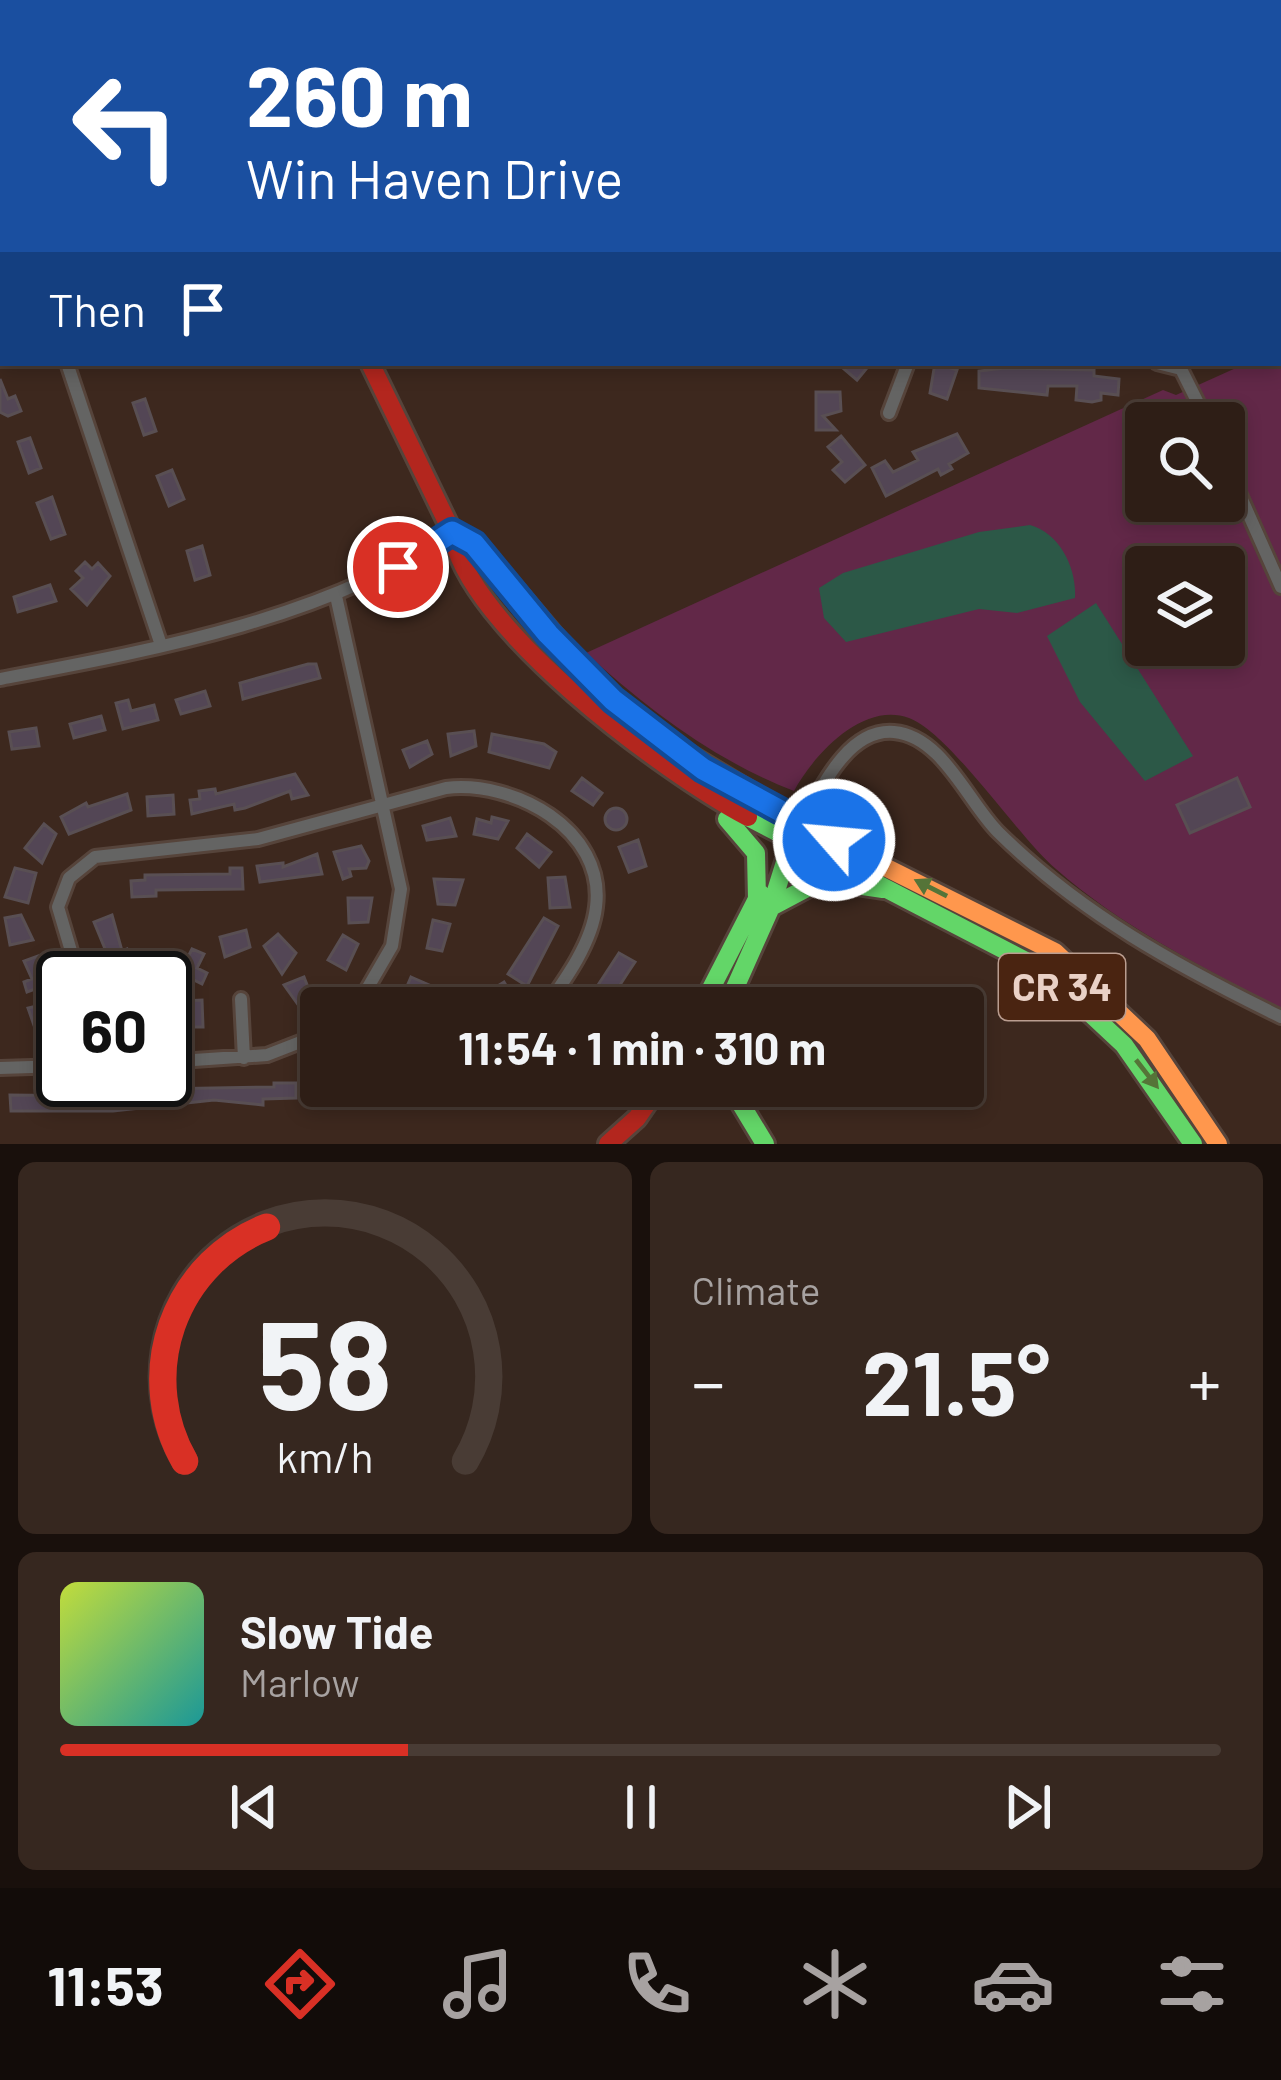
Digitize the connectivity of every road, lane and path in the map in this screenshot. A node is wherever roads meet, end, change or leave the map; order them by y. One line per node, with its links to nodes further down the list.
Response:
1 (68, 366): 11 (street)
2 (371, 366): 8 (main road, CR 34)
3 (907, 366): 6 (street)
4 (1183, 366): 5 (street)
5 (1199, 402)
6 (890, 413)
7 (1245, 506): 9 (street)
8 (452, 532): 10 (street); 13 (main road, CR 34); 15 (main road, CR 34)
9 (1281, 587)
10 (336, 596): 11 (street); 14 (street)
11 (160, 642): 12 (street)
12 (0, 679)
13 (656, 760): 16 (main road, CR 34); 18 (main road)
14 (384, 806): 19 (street); 20 (street); 21 (street)
15 (801, 824): 25 (street); 36 (main road, CR 34, one-way to 15)
16 (791, 843): 17 (main road, CR 34); 18 (main road)
17 (883, 889): 18 (main road); 35 (main road, CR 34, one-way to 35)
18 (764, 903): 22 (main road); 23 (main road)
19 (71, 951)
20 (370, 987)
21 (557, 987)
22 (714, 987)
23 (731, 987)
24 (241, 999): 27 (street)
25 (1281, 1017)
26 (300, 1044): 27 (street)
27 (244, 1058): 28 (street)
28 (192, 1061)
29 (36, 1067): 30 (street)
30 (0, 1068)
31 (645, 1107): 33 (main road)
32 (740, 1107): 34 (main road)
33 (608, 1144)
34 (765, 1144)
35 (1193, 1144)
36 (1218, 1144)

